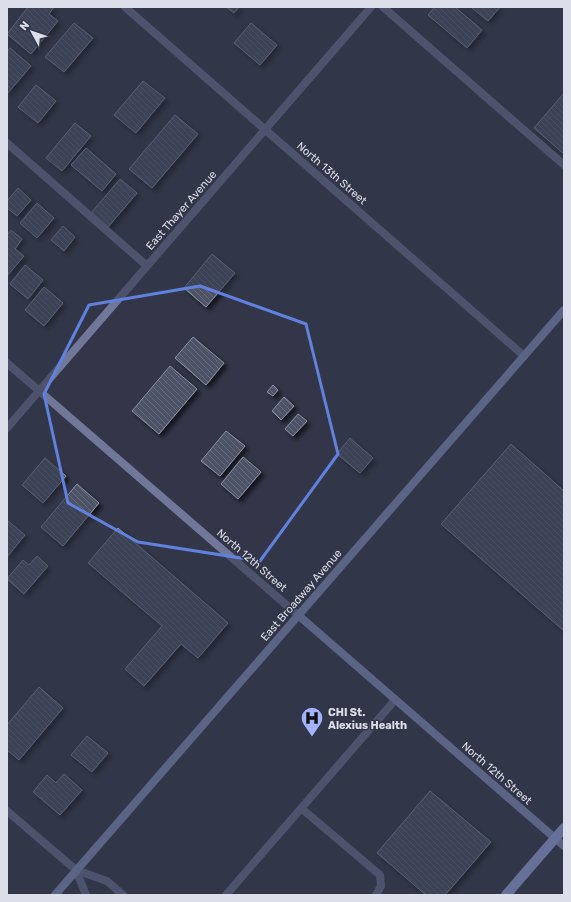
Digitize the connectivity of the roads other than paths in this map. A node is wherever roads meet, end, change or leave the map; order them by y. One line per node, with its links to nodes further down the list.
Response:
1 (125, 7): 4 (street, North 13th Street)
2 (371, 7): 4 (street, East Thayer Avenue)
3 (383, 7): 6 (street)
4 (265, 129): 7 (street, East Thayer Avenue); 9 (street, North 13th Street)
5 (7, 143): 7 (street)
6 (564, 165)
7 (147, 266): 11 (street, East Thayer Avenue)
8 (564, 310): 9 (street, East Broadway Avenue)
9 (524, 356): 13 (street, East Broadway Avenue)
10 (7, 363): 11 (street, North 12th Street)
11 (40, 391): 12 (street, East Thayer Avenue); 13 (street, North 12th Street)
12 (7, 428)
13 (298, 615): 14 (street, North 12th Street); 20 (street, East Broadway Avenue)
14 (395, 700): 15 (street); 18 (street, North 12th Street)
15 (301, 808): 24 (street); 25 (street)
16 (7, 811): 20 (street)
17 (564, 828): 18 (main road)
18 (556, 838): 19 (street, North 12th Street); 26 (main road)
19 (564, 846)
20 (76, 870): 21 (street, East Broadway Avenue); 22 (street); 23 (street)
21 (55, 895)
22 (86, 895)
23 (123, 895)
24 (226, 895)
25 (376, 895)
26 (506, 895)

